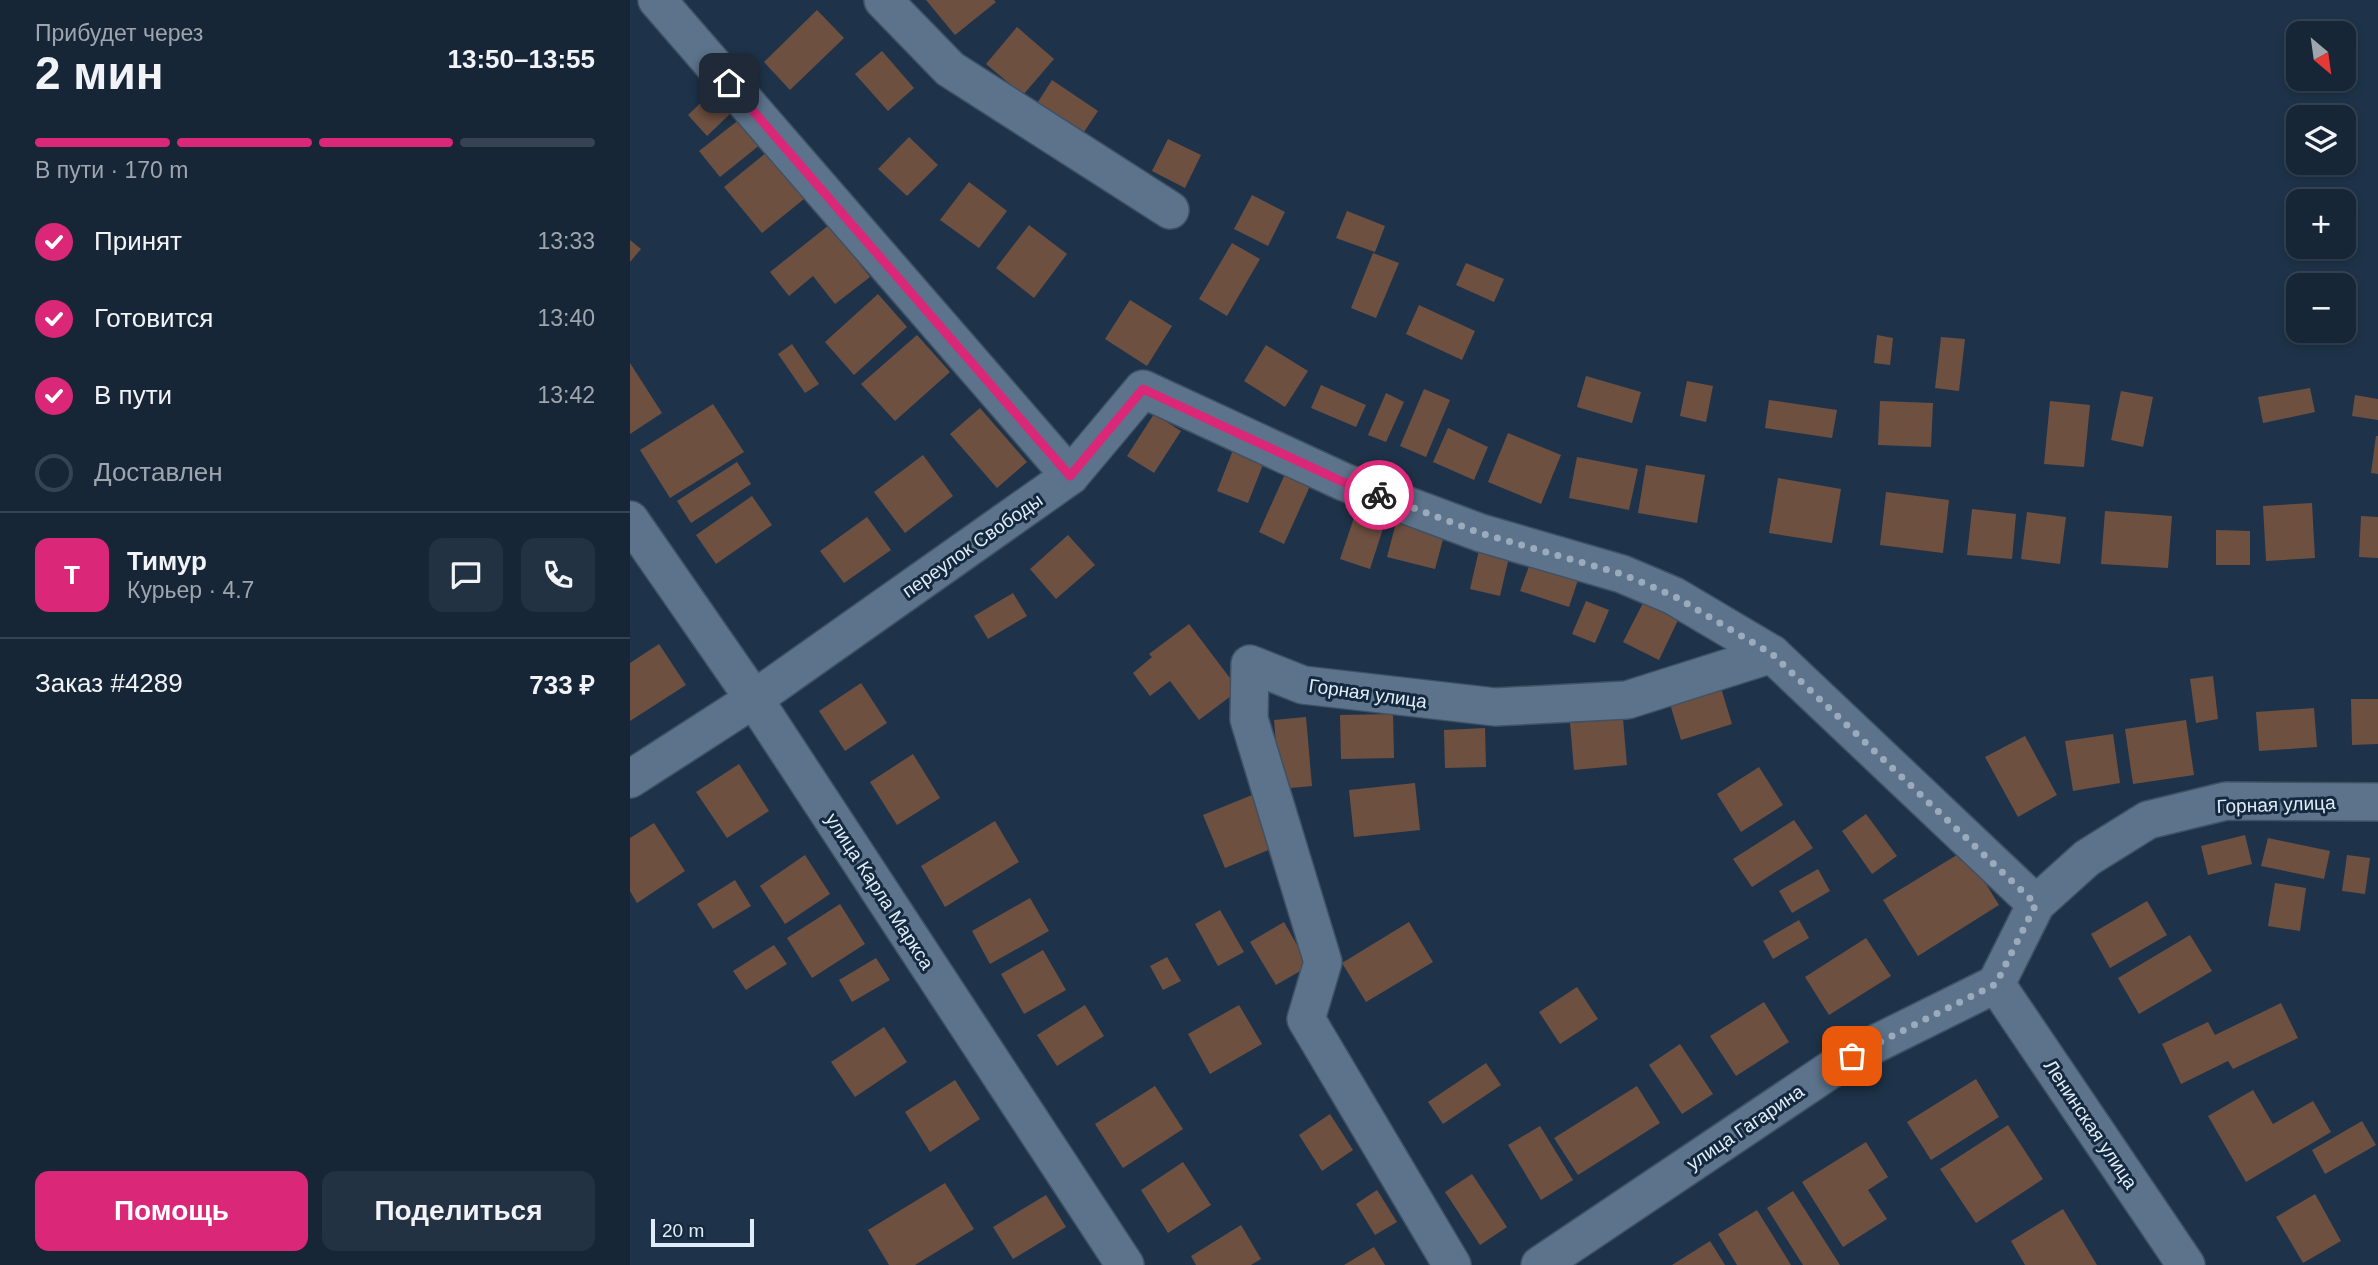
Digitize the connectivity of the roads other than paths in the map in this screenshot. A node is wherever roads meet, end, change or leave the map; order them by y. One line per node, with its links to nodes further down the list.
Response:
1 (657, 0): 4 (street)
2 (883, 0): 3 (street)
3 (1170, 210)
4 (1070, 476): 6 (street, переулок Свободы); 7 (street, переулок Свободы)
5 (630, 520): 7 (street, улица Карла Маркса)
6 (1772, 654): 10 (street); 13 (street, Горная улица)
7 (754, 699): 8 (street, переулок Свободы); 12 (street, улица Карла Маркса)
8 (630, 779)
9 (2378, 802): 10 (street, Горная улица)
10 (2036, 904): 11 (street, Горная улица)
11 (1996, 984): 14 (street, улица Гагарина); 15 (street, Ленинская улица)
12 (1125, 1265)
13 (1452, 1265)
14 (1540, 1265)
15 (2186, 1265)

